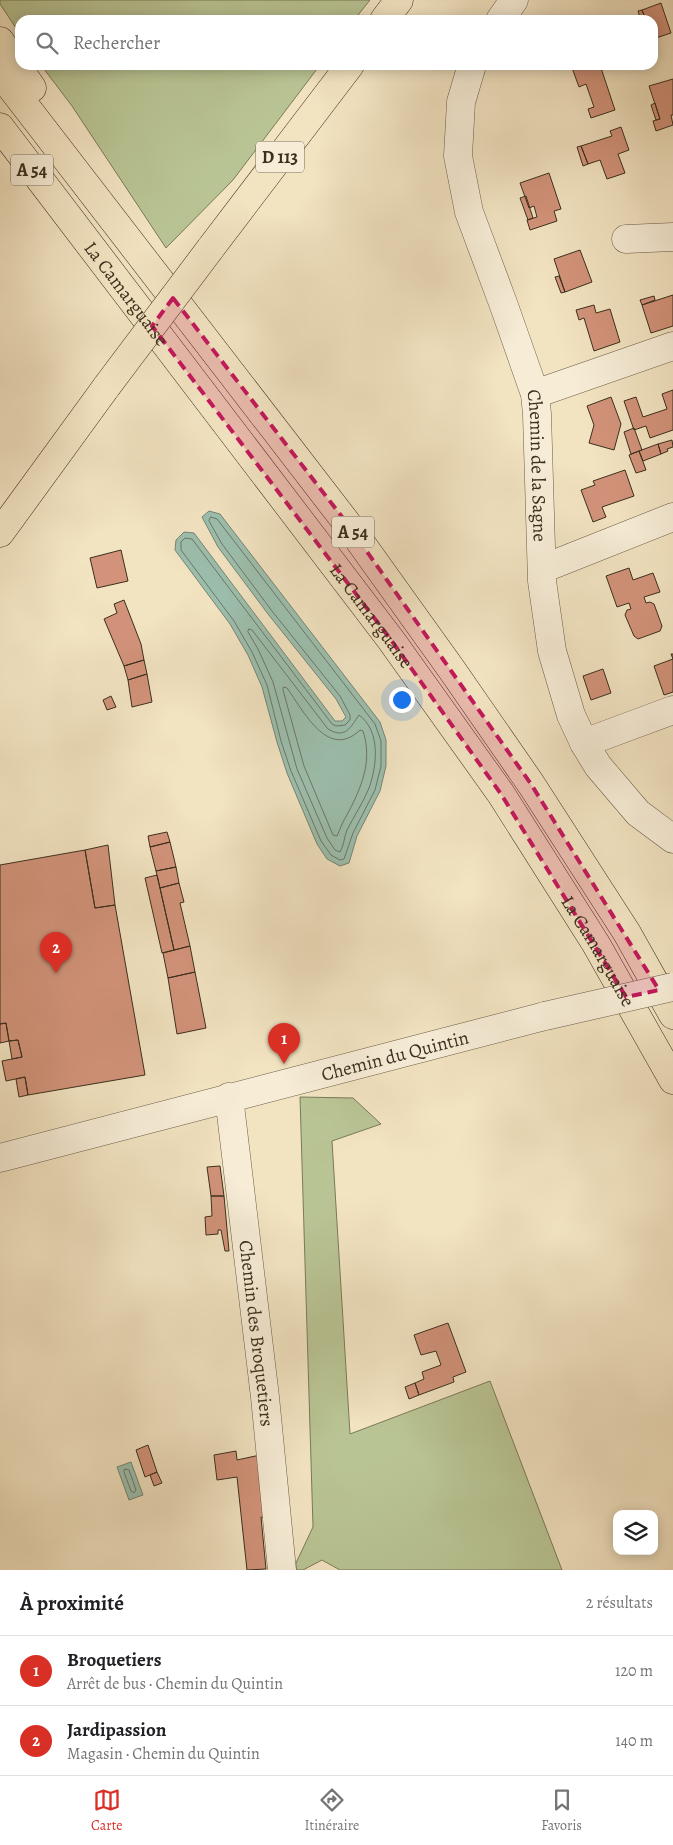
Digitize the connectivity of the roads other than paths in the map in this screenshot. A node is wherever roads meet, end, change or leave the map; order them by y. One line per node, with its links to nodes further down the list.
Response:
1 (399, 0): 3 (main road)
2 (514, 0): 4 (street)
3 (388, 15)
4 (504, 15)
5 (0, 41): 6 (main road)
6 (15, 64)
7 (19, 70): 16 (main road)
8 (346, 70): 20 (main road, D 113, bridge)
9 (471, 70): 18 (street, Chemin de la Sagne)
10 (0, 73): 16 (main road, La Camarguaise / A 54)
11 (0, 127): 13 (main road, La Camarguaise / A 54)
12 (0, 136): 13 (main road)
13 (64, 212): 27 (main road, La Camarguaise / A 54)
14 (673, 237): 15 (street)
15 (626, 239)
16 (138, 253): 26 (main road, La Camarguaise / A 54)
17 (673, 346): 18 (street)
18 (535, 394): 21 (street, Chemin de la Sagne)
19 (673, 517): 21 (street)
20 (0, 533)
21 (542, 569): 23 (street, Chemin de la Sagne)
22 (673, 710): 23 (street)
23 (584, 743): 24 (street, Chemin de la Sagne)
24 (673, 839)
25 (673, 987): 28 (street, Chemin du Quintin, bridge)
26 (673, 1015)
27 (673, 1080)
28 (229, 1097): 29 (street, Chemin du Quintin); 30 (street, Chemin des Broquetiers)
29 (0, 1158)
30 (282, 1570)

